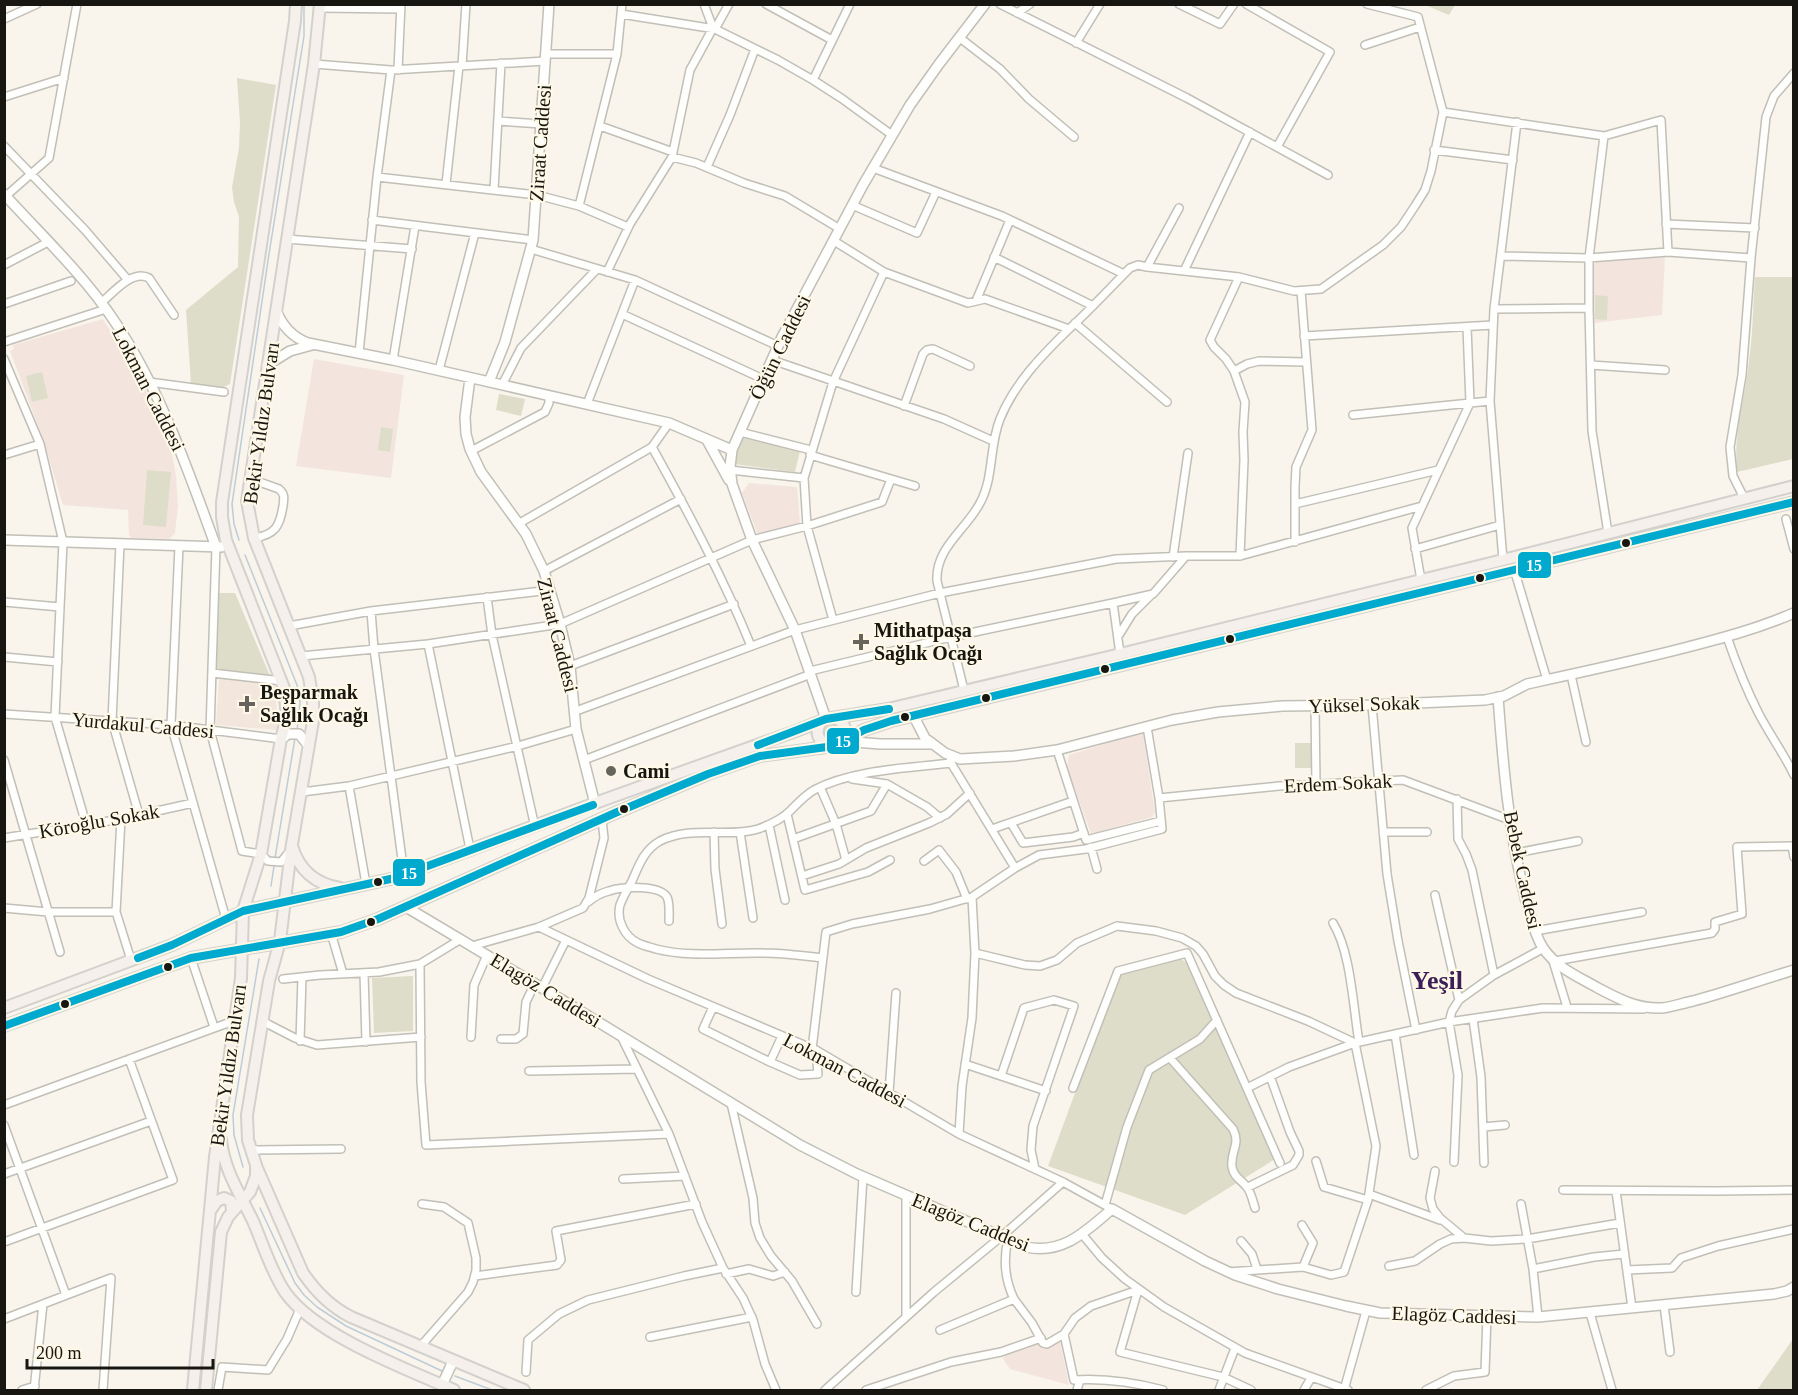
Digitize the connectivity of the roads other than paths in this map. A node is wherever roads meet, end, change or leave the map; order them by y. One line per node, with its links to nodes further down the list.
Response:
1 (38, 4): 23 (street)
2 (77, 4): 38 (street)
3 (296, 4): 178 (main road, Bekir Yıldız Bulvarı)
4 (466, 4): 35 (street)
5 (549, 4): 32 (street, Ziraat Caddesi)
6 (622, 4): 22 (street)
7 (704, 4): 25 (street)
8 (729, 4): 25 (street)
9 (766, 4): 27 (street)
10 (850, 4): 27 (street)
11 (985, 4): 26 (street, Öğün Caddesi)
12 (1000, 4): 21 (street)
13 (1029, 4): 21 (street)
14 (1100, 4): 28 (street)
15 (1179, 4): 16 (street)
16 (1234, 4)
17 (1246, 4): 51 (street)
18 (1367, 4): 24 (street)
19 (320, 6): 20 (street); 34 (main road, Bekir Yıldız Bulvarı)
20 (401, 7): 36 (street)
21 (1017, 13): 28 (street)
22 (621, 14): 25 (street); 31 (street)
23 (4, 19)
24 (1420, 27): 29 (street); 41 (street)
25 (714, 28): 30 (street); 53 (street)
26 (960, 38): 47 (street, Öğün Caddesi); 49 (street)
27 (832, 40): 39 (street)
28 (1076, 43): 46 (street)
29 (1365, 45)
30 (755, 49): 39 (street); 55 (street)
31 (617, 54): 32 (street); 45 (street)
32 (545, 57): 33 (street); 44 (street, Ziraat Caddesi)
33 (501, 63): 35 (street); 42 (street)
34 (314, 64): 36 (street); 76 (main road, Bekir Yıldız Bulvarı)
35 (460, 66): 36 (street); 60 (street)
36 (395, 70): 59 (street)
37 (1794, 73): 73 (street)
38 (64, 78): 40 (street); 57 (street)
39 (813, 80): 47 (street)
40 (4, 97)
41 (1443, 112): 43 (street); 52 (street)
42 (498, 121): 44 (street); 61 (street)
43 (1517, 122): 48 (street); 54 (street)
44 (541, 124): 64 (street, Ziraat Caddesi)
45 (600, 126): 53 (street); 66 (street)
46 (1250, 132): 51 (street); 90 (street)
47 (892, 135): 56 (street, Öğün Caddesi)
48 (1604, 136): 70 (street); 85 (street)
49 (1074, 137)
50 (4, 146): 57 (street)
51 (1277, 147): 58 (street)
52 (1434, 150): 54 (street); 98 (street)
53 (672, 154): 55 (street); 72 (street)
54 (1512, 160): 83 (street)
55 (707, 167): 74 (street)
56 (873, 168): 62 (street); 65 (street, Öğün Caddesi)
57 (30, 174): 63 (street); 96 (street)
58 (1328, 175)
59 (377, 177): 60 (street); 68 (street)
60 (446, 184): 61 (street)
61 (494, 190): 64 (street)
62 (936, 192): 65 (street); 69 (street)
63 (5, 195): 78 (street, Lokman Caddesi)
64 (537, 195): 66 (street); 79 (street, Ziraat Caddesi)
65 (852, 205): 74 (street, Öğün Caddesi)
66 (579, 206): 72 (street)
67 (1179, 208): 88 (street)
68 (372, 220): 71 (street); 80 (street)
69 (1010, 220): 84 (street); 93 (street)
70 (1666, 224): 73 (street); 82 (street)
71 (416, 226): 75 (street); 81 (street)
72 (628, 227): 91 (street)
73 (1755, 228): 86 (street)
74 (840, 229): 77 (street, Öğün Caddesi)
75 (475, 233): 79 (street); 124 (street)
76 (287, 239): 80 (street); 105 (main road, Bekir Yıldız Bulvarı)
77 (834, 241): 92 (street); 115 (street, Öğün Caddesi)
78 (48, 242): 87 (street); 101 (street, Lokman Caddesi)
79 (532, 244): 89 (street); 130 (street, Ziraat Caddesi)
80 (370, 245): 81 (street); 116 (street)
81 (412, 249): 118 (street)
82 (1668, 252): 85 (street); 86 (street)
83 (1501, 256): 85 (street); 104 (street)
84 (994, 257): 99 (street); 102 (street)
85 (1589, 258): 103 (street)
86 (1751, 258): 160 (street)
87 (4, 265)
88 (1147, 267): 90 (street); 93 (street)
89 (597, 269): 91 (street); 132 (street)
90 (1184, 271): 94 (street)
91 (607, 272): 97 (street)
92 (884, 272): 99 (street); 131 (street)
93 (1124, 274): 102 (street)
94 (1239, 277): 98 (street); 126 (street)
95 (71, 280): 100 (street)
96 (128, 280): 101 (street); 107 (street)
97 (635, 280): 106 (street); 115 (street)
98 (1301, 291): 112 (street)
99 (976, 301): 111 (street)
100 (4, 304)
101 (103, 306): 113 (street); 129 (street, Lokman Caddesi)
102 (1093, 306): 108 (street)
103 (1589, 308): 104 (street); 122 (street)
104 (1494, 309): 109 (street)
105 (276, 310): 114 (street); 121 (main road, Bekir Yıldız Bulvarı)
106 (622, 314): 128 (street); 138 (street)
107 (174, 315)
108 (1075, 323): 111 (street); 136 (street)
109 (1493, 325): 110 (street); 135 (street)
110 (1467, 327): 112 (street); 137 (street)
111 (1069, 329): 144 (street)
112 (1304, 336): 120 (street)
113 (4, 342)
114 (314, 345): 116 (street); 121 (street)
115 (778, 346): 119 (street, Öğün Caddesi)
116 (358, 353): 118 (street)
117 (4, 359): 145 (street)
118 (393, 360): 124 (street)
119 (772, 360): 128 (street, Öğün Caddesi); 131 (street)
120 (1306, 362): 126 (street); 163 (street)
121 (267, 365): 155 (main road, Bekir Yıldız Bulvarı)
122 (1591, 365): 125 (street); 169 (street)
123 (970, 366): 139 (street)
124 (439, 370): 127 (street)
125 (1665, 370)
126 (1234, 371): 182 (street)
127 (470, 378): 130 (street); 148 (street, Ziraat Caddesi)
128 (763, 380): 142 (street, Öğün Caddesi)
129 (149, 382): 133 (street); 177 (street, Lokman Caddesi)
130 (489, 382): 132 (street)
131 (833, 382): 139 (street); 149 (street)
132 (502, 385): 134 (street)
133 (224, 392)
134 (549, 396): 138 (street); 148 (street)
135 (1490, 401): 137 (street); 167 (street)
136 (1167, 402)
137 (1470, 403): 140 (street); 153 (street)
138 (587, 405): 141 (street)
139 (904, 406): 144 (street)
140 (1353, 415)
141 (669, 423): 143 (street); 146 (street)
142 (740, 432): 147 (street, Öğün Caddesi); 149 (street)
143 (707, 440): 147 (street); 157 (street)
144 (993, 441): 190 (street)
145 (40, 444): 151 (street); 173 (street)
146 (652, 447): 161 (street); 166 (street)
147 (732, 450): 152 (street, Öğün Caddesi)
148 (471, 451): 166 (street, Ziraat Caddesi)
149 (811, 453): 154 (street); 156 (street)
150 (1188, 453): 183 (street)
151 (4, 454)
152 (730, 470): 154 (street); 157 (street, Öğün Caddesi)
153 (1438, 470): 163 (street); 164 (street)
154 (804, 478): 168 (street)
155 (250, 479): 170 (main road, Bekir Yıldız Bulvarı); 170 (street)
156 (891, 479): 158 (street); 168 (street)
157 (732, 484): 172 (street, Öğün Caddesi)
158 (915, 486)
159 (1794, 486): 160 (main road)
160 (1744, 498): 169 (main road)
161 (681, 499): 184 (street); 187 (street)
162 (1794, 502): 186 (main road)
163 (1295, 504): 174 (street)
164 (1422, 506): 174 (street); 179 (street)
165 (1786, 519): 180 (street)
166 (519, 524): 187 (street, Ziraat Caddesi)
167 (1500, 525): 179 (street); 185 (street)
168 (807, 526): 172 (street); 199 (street)
169 (1608, 532): 185 (main road)
170 (254, 538): 201 (main road, Bekir Yıldız Bulvarı)
171 (5, 539): 173 (street)
172 (752, 540): 184 (street); 202 (street, Öğün Caddesi)
173 (63, 542): 175 (street); 196 (street)
174 (1295, 542): 182 (street)
175 (120, 544): 176 (street); 229 (street)
176 (179, 546): 177 (street); 231 (street)
177 (216, 547): 178 (street); 216 (street)
178 (229, 548): 219 (main road, Bekir Yıldız Bulvarı)
179 (1415, 549): 188 (street)
180 (1794, 549)
181 (1186, 556): 182 (street); 183 (street); 191 (street)
182 (1240, 556)
183 (1173, 557): 190 (street)
184 (711, 558): 195 (street); 200 (street)
185 (1503, 560): 188 (main road)
186 (1514, 570): 218 (street); 226 (main road)
187 (544, 572): 189 (street, Ziraat Caddesi)
188 (1421, 580): 210 (main road)
189 (550, 590): 192 (street); 200 (street, Ziraat Caddesi)
190 (940, 592): 199 (street); 206 (street)
191 (1153, 594): 194 (street); 204 (street)
192 (487, 597): 197 (street); 203 (street)
193 (4, 602): 196 (street)
194 (1113, 603): 204 (street); 206 (street)
195 (734, 604): 208 (street); 214 (street)
196 (60, 607): 213 (street)
197 (371, 610): 201 (street); 209 (street)
198 (1794, 613): 205 (street, Yüksel Sokak)
199 (833, 620): 202 (street)
200 (560, 624): 203 (street); 214 (street, Ziraat Caddesi)
201 (289, 626): 211 (main road, Bekir Yıldız Bulvarı)
202 (795, 630): 208 (street); 215 (street, Öğün Caddesi)
203 (492, 635): 207 (street); 241 (street)
204 (1118, 636): 210 (street)
205 (1727, 637): 217 (street, Yüksel Sokak); 249 (street)
206 (951, 638): 215 (street); 220 (street)
207 (428, 644): 209 (street); 248 (street)
208 (751, 646): 224 (street)
209 (374, 649): 211 (street); 250 (street)
210 (1120, 654): 220 (main road)
211 (301, 656): 240 (main road, Bekir Yıldız Bulvarı)
212 (4, 657): 213 (street)
213 (58, 662): 227 (street)
214 (570, 666): 224 (street, Ziraat Caddesi)
215 (811, 672): 228 (street, Öğün Caddesi); 247 (street)
216 (212, 673): 219 (street); 234 (street)
217 (1571, 675): 218 (street, Yüksel Sokak); 239 (street)
218 (1547, 680): 221 (street, Yüksel Sokak)
219 (282, 681): 236 (main road, Bekir Yıldız Bulvarı)
220 (964, 690): 228 (main road)
221 (1498, 698): 222 (street, Yüksel Sokak); 269 (street, Bebek Caddesi)
222 (1372, 705): 223 (street, Yüksel Sokak); 252 (street)
223 (1315, 706): 232 (street, Yüksel Sokak); 254 (street)
224 (576, 711): 233 (street, Ziraat Caddesi)
225 (4, 714): 227 (street, Yurdakul Caddesi)
226 (913, 715): 230 (main road); 238 (street, Yüksel Sokak)
227 (56, 717): 229 (street, Yurdakul Caddesi); 272 (street)
228 (828, 719): 235 (main road); 237 (main road); 242 (main road)
229 (112, 721): 231 (street, Yurdakul Caddesi); 265 (street)
230 (891, 721): 237 (main road); 238 (street)
231 (171, 725): 234 (street, Yurdakul Caddesi); 262 (street)
232 (1147, 727): 243 (street, Yüksel Sokak); 259 (street)
233 (576, 729): 241 (street); 247 (street, Ziraat Caddesi)
234 (210, 730): 236 (street, Yurdakul Caddesi); 292 (street)
235 (796, 731): 244 (main road); 263 (main road)
236 (285, 736): 240 (street); 292 (main road, Bekir Yıldız Bulvarı)
237 (843, 741): 238 (street); 242 (main road)
238 (928, 741): 245 (street, Yüksel Sokak)
239 (1586, 742)
240 (309, 746): 257 (main road, Bekir Yıldız Bulvarı)
241 (518, 746): 248 (street); 275 (street)
242 (830, 746): 244 (main road)
243 (1057, 750): 245 (street, Yüksel Sokak); 261 (street)
244 (799, 751): 268 (main road)
245 (950, 759): 251 (street); 258 (street)
246 (4, 760): 281 (street)
247 (584, 760): 263 (street, Ziraat Caddesi)
248 (452, 761): 250 (street); 289 (street)
249 (1794, 775)
250 (390, 776): 255 (street); 298 (street)
251 (847, 779): 253 (street); 256 (street)
252 (1378, 781): 254 (street, Erdem Sokak); 260 (street, Erdem Sokak); 280 (street)
253 (887, 784): 266 (street); 273 (street)
254 (1316, 784): 259 (street, Erdem Sokak)
255 (349, 786): 257 (street); 300 (street)
256 (820, 787): 264 (street); 273 (street)
257 (302, 792): 287 (main road, Bekir Yıldız Bulvarı)
258 (970, 793): 266 (street); 276 (street)
259 (1159, 798): 270 (street)
260 (1457, 800): 269 (street, Erdem Sokak); 341 (street)
261 (1073, 801): 271 (street); 282 (street)
262 (193, 803): 265 (street, Köroğlu Sokak); 315 (street)
263 (595, 804): 275 (main road)
264 (787, 814): 274 (street); 284 (street)
265 (139, 815): 267 (street, Köroğlu Sokak)
266 (940, 818): 293 (street)
267 (121, 819): 272 (street, Köroğlu Sokak); 311 (street)
268 (602, 820): 307 (street); 308 (main road)
269 (1510, 820): 290 (street, Bebek Caddesi)
270 (1161, 821): 282 (street); 288 (street)
271 (1011, 823): 276 (street); 282 (street)
272 (86, 824): 281 (street, Köroğlu Sokak)
273 (836, 824): 284 (street); 293 (street)
274 (769, 825): 279 (street); 305 (street)
275 (535, 827): 289 (main road)
276 (992, 829): 296 (street)
277 (1427, 831): 280 (street)
278 (714, 832): 279 (street); 301 (street); 318 (street)
279 (740, 832): 314 (street)
280 (1383, 832): 358 (street)
281 (26, 833): 283 (street, Köroğlu Sokak); 310 (street)
282 (1084, 833)
283 (4, 838)
284 (793, 839): 299 (street)
285 (1578, 841): 290 (street)
286 (1792, 846): 291 (street); 335 (street)
287 (291, 847): 292 (street); 302 (main road); 306 (main road, Bekir Yıldız Bulvarı)
288 (1091, 848): 296 (street); 297 (street)
289 (470, 849): 298 (main road)
290 (1516, 853): 320 (street, Bebek Caddesi)
291 (1794, 857)
292 (264, 858): 312 (main road, Bekir Yıldız Bulvarı)
293 (846, 860): 299 (street)
294 (890, 860): 299 (street)
295 (924, 861): 304 (street)
296 (1016, 868): 304 (street)
297 (1097, 870)
298 (404, 874): 300 (main road)
299 (801, 876)
300 (366, 884): 302 (main road)
301 (628, 888): 307 (street); 316 (street); 333 (street)
302 (346, 889): 306 (main road)
303 (1435, 895): 346 (street)
304 (970, 898): 330 (street); 333 (street)
305 (785, 900)
306 (284, 901): 312 (main road); 325 (main road, Bekir Yıldız Bulvarı)
307 (588, 902): 319 (street)
308 (406, 907): 321 (main road); 323 (street, Elagöz Caddesi)
309 (4, 908): 310 (street)
310 (48, 912): 311 (street); 329 (street)
311 (116, 912): 334 (street)
312 (243, 912): 315 (main road); 327 (main road, Bekir Yıldız Bulvarı)
313 (1642, 912): 320 (street)
314 (753, 918)
315 (226, 919): 334 (main road)
316 (669, 921)
317 (1333, 923): 367 (street)
318 (722, 924)
319 (539, 927): 324 (street, Lokman Caddesi); 326 (street)
320 (1535, 931): 328 (street, Bebek Caddesi)
321 (331, 933): 322 (main road); 340 (street)
322 (305, 938): 325 (main road); 336 (main road)
323 (461, 939): 326 (street, Elagöz Caddesi); 337 (street)
324 (566, 940): 344 (street); 347 (street, Lokman Caddesi)
325 (280, 941): 327 (main road); 336 (main road, Bekir Yıldız Bulvarı)
326 (472, 946): 331 (street, Elagöz Caddesi)
327 (243, 948): 332 (main road); 352 (main road, Bekir Yıldız Bulvarı)
328 (1544, 948): 335 (street, Bebek Caddesi); 341 (street)
329 (60, 952)
330 (975, 953): 367 (street); 372 (street)
331 (487, 955): 344 (street, Elagöz Caddesi); 363 (street)
332 (190, 958): 356 (main road); 357 (street)
333 (823, 958): 368 (street)
334 (131, 960): 349 (main road)
335 (1554, 960): 348 (street); 350 (street, Bebek Caddesi)
336 (275, 961): 354 (main road, Bekir Yıldız Bulvarı)
337 (420, 964): 339 (street); 362 (street)
338 (1793, 972): 350 (street, Bebek Caddesi)
339 (364, 973): 340 (street); 366 (street)
340 (343, 974): 342 (street)
341 (1494, 975): 346 (street)
342 (302, 976): 343 (street); 365 (street)
343 (283, 979)
344 (538, 985): 359 (street, Elagöz Caddesi); 364 (street)
345 (896, 993): 380 (street)
346 (1459, 1000): 355 (street)
347 (713, 1007): 361 (street, Lokman Caddesi); 371 (street)
348 (1567, 1007): 350 (street); 351 (street)
349 (4, 1008)
350 (1652, 1008)
351 (1473, 1019): 355 (street); 387 (street)
352 (236, 1020): 357 (street); 385 (main road, Bekir Yıldız Bulvarı)
353 (1217, 1020): 369 (street); 377 (street); 378 (street)
354 (262, 1021): 365 (street); 391 (main road, Bekir Yıldız Bulvarı)
355 (1449, 1022): 358 (street); 394 (street)
356 (4, 1026)
357 (214, 1027): 370 (street)
358 (1416, 1029): 360 (street)
359 (620, 1034): 373 (street); 381 (street, Elagöz Caddesi)
360 (1395, 1034): 367 (street); 392 (street)
361 (782, 1036): 368 (street, Lokman Caddesi); 371 (street)
362 (421, 1037): 366 (street); 388 (street)
363 (471, 1037)
364 (501, 1039)
365 (300, 1041): 366 (street)
366 (366, 1042)
367 (1357, 1042): 376 (street); 411 (street)
368 (814, 1049): 371 (street); 380 (street, Lokman Caddesi)
369 (1170, 1058): 406 (street); 416 (street)
370 (129, 1059): 382 (street); 383 (street)
371 (770, 1062)
372 (966, 1064): 375 (street); 389 (street)
373 (637, 1069): 374 (street); 388 (street)
374 (528, 1071)
375 (1001, 1076): 379 (street); 379 (street)
376 (1270, 1076): 378 (street); 406 (street)
377 (1073, 1088)
378 (1247, 1088): 395 (street)
379 (1046, 1090): 399 (street)
380 (890, 1093): 389 (street, Lokman Caddesi)
381 (731, 1103): 403 (street, Elagöz Caddesi); 438 (street)
382 (4, 1105)
383 (152, 1121): 398 (street); 423 (street)
384 (4, 1125): 398 (street)
385 (220, 1125): 412 (main road); 418 (main road, Bekir Yıldız Bulvarı)
386 (1504, 1125): 387 (street)
387 (1483, 1127): 396 (street)
388 (669, 1134): 402 (street)
389 (959, 1134): 399 (street, Lokman Caddesi)
390 (341, 1149): 391 (street)
391 (251, 1150): 397 (main road, Bekir Yıldız Bulvarı)
392 (1414, 1155)
393 (1316, 1161): 411 (street)
394 (1454, 1162)
395 (1280, 1163)
396 (1484, 1163)
397 (255, 1165): 412 (main road, Bekir Yıldız Bulvarı); 462 (main road)
398 (20, 1168): 401 (street); 423 (street)
399 (1035, 1169): 405 (street, Lokman Caddesi)
400 (1435, 1171): 420 (street)
401 (4, 1174)
402 (685, 1176): 404 (street); 414 (street)
403 (863, 1177): 410 (street, Elagöz Caddesi); 443 (street)
404 (623, 1179)
405 (1063, 1182): 416 (street, Lokman Caddesi); 426 (street)
406 (1248, 1187): 417 (street)
407 (1563, 1190): 409 (street)
408 (1794, 1190): 409 (street)
409 (1616, 1191): 421 (street)
410 (906, 1195): 426 (street, Elagöz Caddesi); 452 (street)
411 (1369, 1197): 420 (street); 433 (street)
412 (243, 1201): 419 (main road, Bekir Yıldız Bulvarı); 449 (main road)
413 (422, 1204): 440 (street)
414 (696, 1204): 437 (street); 440 (street)
415 (1521, 1204): 428 (street)
416 (1108, 1207): 425 (street, Elagöz Caddesi); 439 (street, Elagöz Caddesi)
417 (1255, 1208)
418 (210, 1211): 419 (main road); 475 (main road, Bekir Yıldız Bulvarı)
419 (232, 1211): 476 (main road, Bekir Yıldız Bulvarı)
420 (1443, 1221): 427 (street)
421 (1620, 1223): 428 (street); 431 (street)
422 (1302, 1225): 433 (street)
423 (42, 1228): 429 (street); 444 (street)
424 (1794, 1229): 436 (street)
425 (1082, 1234): 426 (street, Elagöz Caddesi); 442 (street)
426 (1005, 1237): 445 (street); 452 (street)
427 (1464, 1238): 428 (street); 432 (street)
428 (1527, 1239): 435 (street)
429 (4, 1242)
430 (1241, 1242): 434 (street)
431 (1624, 1254): 435 (street); 436 (street)
432 (1389, 1266)
433 (1303, 1268): 434 (street)
434 (1257, 1269): 439 (street)
435 (1533, 1269): 455 (street)
436 (1627, 1270): 448 (street)
437 (725, 1271): 438 (street); 454 (street); 466 (street)
438 (785, 1272): 457 (street)
439 (1227, 1272): 450 (street, Elagöz Caddesi)
440 (475, 1275): 462 (street)
441 (1794, 1287): 447 (street, Elagöz Caddesi)
442 (1138, 1290): 459 (street); 463 (street); 467 (street)
443 (856, 1292)
444 (66, 1294): 446 (street); 474 (street)
445 (1014, 1299): 458 (street); 461 (street)
446 (43, 1304): 456 (street); 471 (street)
447 (1664, 1305): 448 (street, Elagöz Caddesi); 464 (street)
448 (1632, 1308): 451 (street, Elagöz Caddesi)
449 (300, 1309): 472 (main road); 477 (street)
450 (1366, 1311): 453 (street, Elagöz Caddesi); 488 (street)
451 (1590, 1312): 455 (street, Elagöz Caddesi); 491 (street)
452 (906, 1316): 481 (street)
453 (1487, 1316): 455 (street, Elagöz Caddesi); 469 (street)
454 (752, 1317): 460 (street); 480 (street)
455 (1538, 1317)
456 (4, 1319)
457 (817, 1324)
458 (940, 1330)
459 (1064, 1334): 461 (street); 470 (street)
460 (650, 1337)
461 (1041, 1338): 482 (street)
462 (420, 1347): 465 (main road)
463 (1235, 1348): 467 (street); 468 (street)
464 (1670, 1352)
465 (453, 1361): 472 (street); 479 (main road)
466 (526, 1372)
467 (1223, 1377): 485 (street); 486 (street)
468 (1311, 1378): 487 (street); 488 (street)
469 (1445, 1379): 489 (street); 490 (street)
470 (1080, 1380): 483 (street); 484 (street)
471 (34, 1388): 473 (street)
472 (442, 1388): 478 (main road)
473 (22, 1390)
474 (103, 1390)
475 (193, 1390)
476 (206, 1390)
477 (218, 1390)
478 (454, 1390)
479 (524, 1390)
480 (776, 1390)
481 (825, 1390)
482 (866, 1390)
483 (1077, 1390)
484 (1163, 1390)
485 (1219, 1390)
486 (1251, 1390)
487 (1304, 1390)
488 (1345, 1390)
489 (1426, 1390)
490 (1445, 1390)
491 (1612, 1390)

